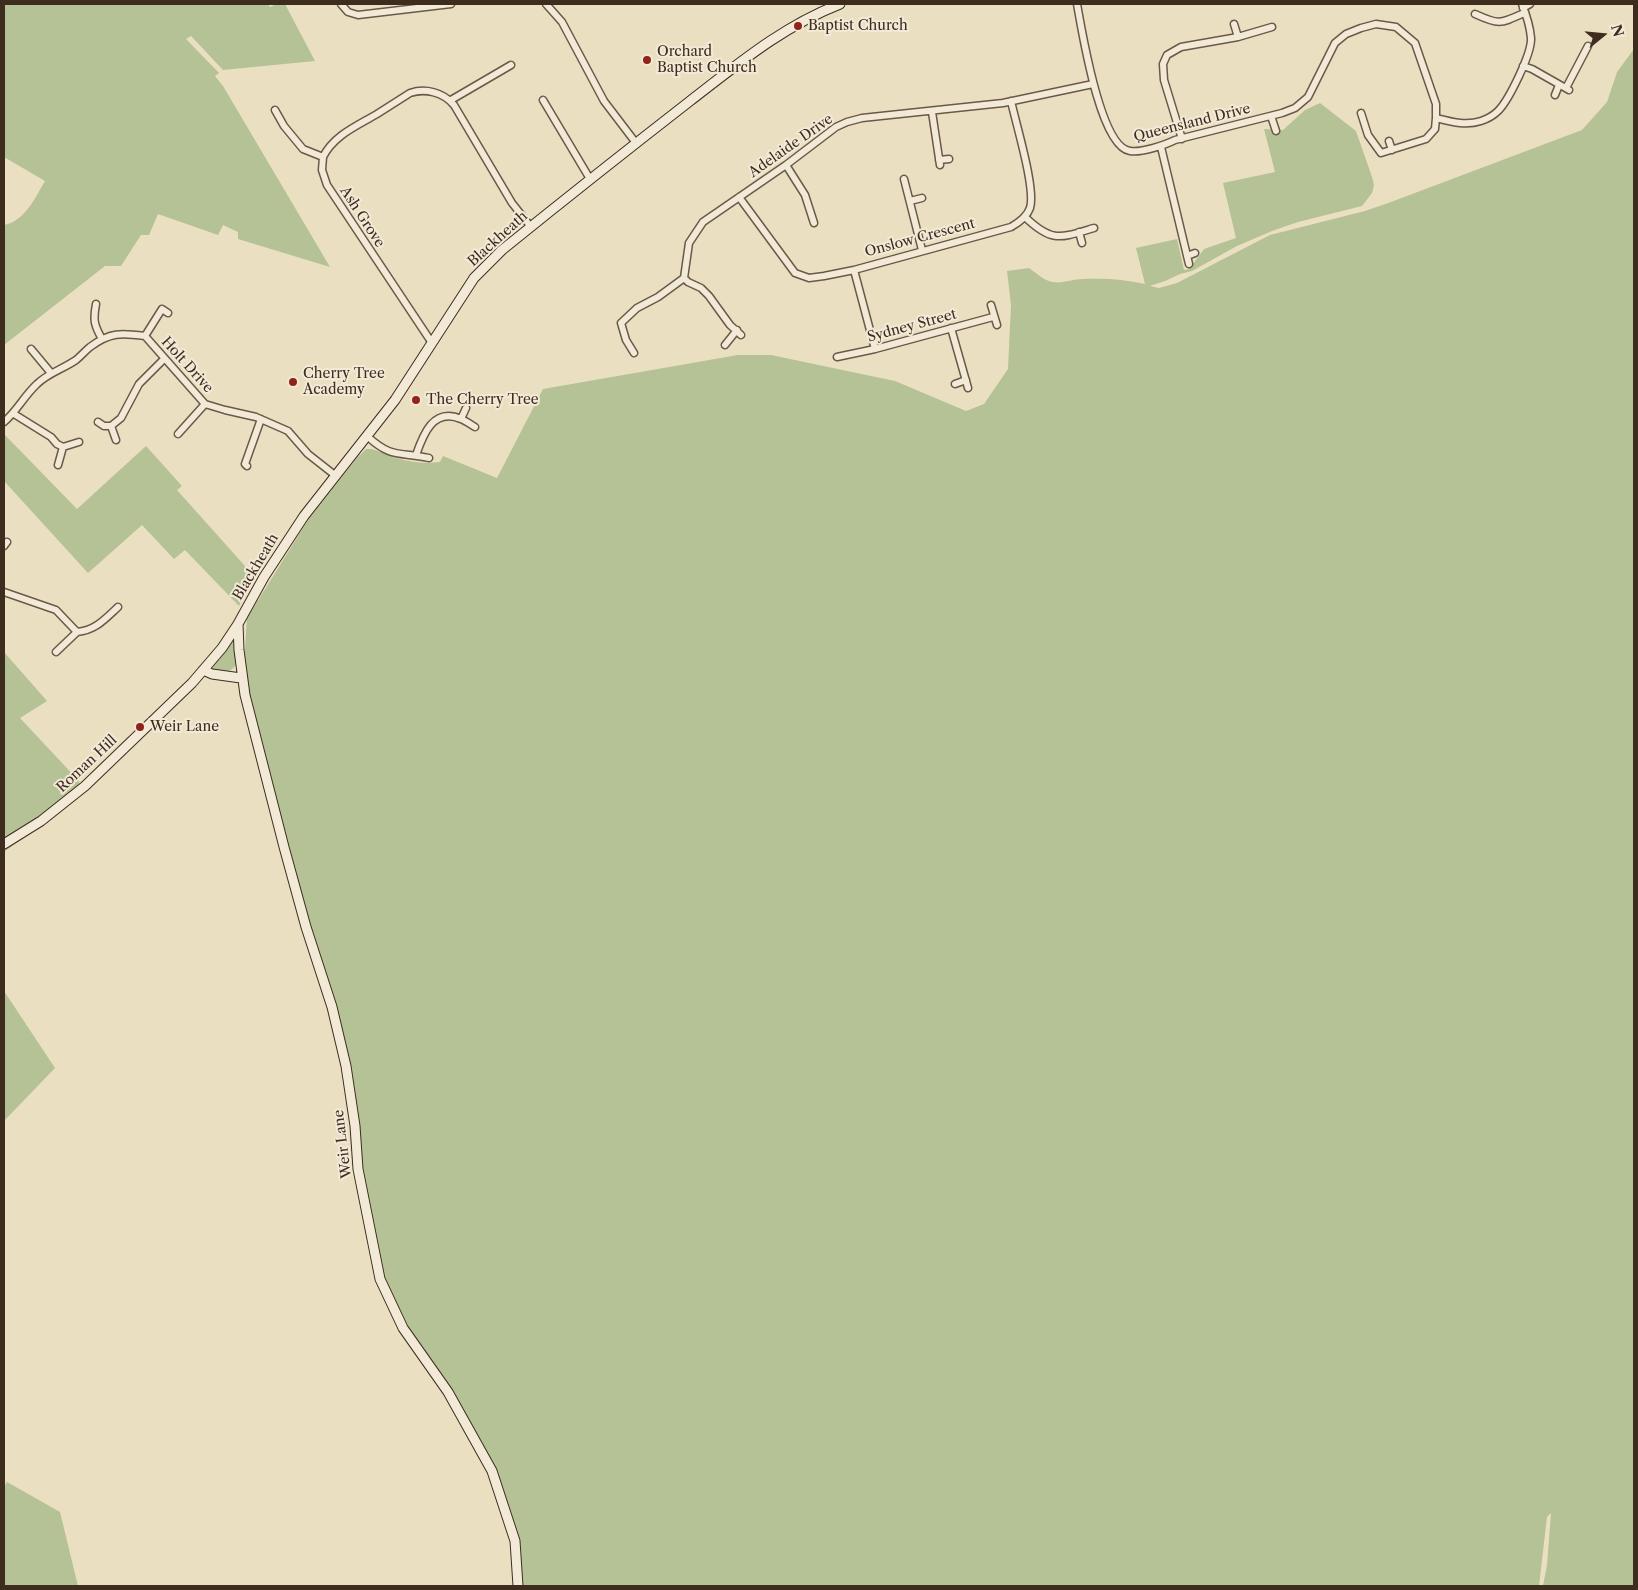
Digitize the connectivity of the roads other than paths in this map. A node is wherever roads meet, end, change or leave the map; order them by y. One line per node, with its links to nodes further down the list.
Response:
1 (341, 4): 2 (street)
2 (452, 4)
3 (546, 4): 32 (street)
4 (840, 4): 7 (main road, Blackheath)
5 (1077, 4): 18 (street, Queensland Drive)
6 (1530, 4): 8 (street)
7 (828, 6): 32 (main road, Blackheath)
8 (1523, 9): 9 (street); 15 (street)
9 (1475, 14)
10 (1234, 24): 12 (street)
11 (1272, 27): 12 (street)
12 (1238, 37): 30 (street)
13 (1588, 46): 19 (street)
14 (511, 65): 16 (street)
15 (1522, 66): 19 (street); 28 (street)
16 (501, 71): 17 (street); 21 (street)
17 (506, 77)
18 (1093, 84): 23 (street, Adelaide Drive); 33 (street, Queensland Drive)
19 (1565, 88): 20 (street)
20 (1555, 94)
21 (451, 100): 35 (street); 45 (street)
22 (544, 100): 38 (street)
23 (1011, 101): 25 (street, Adelaide Drive); 43 (street)
24 (276, 110): 35 (street)
25 (932, 112): 36 (street); 37 (street, Adelaide Drive)
26 (1361, 113): 34 (street)
27 (1271, 116): 28 (street, Queensland Drive); 29 (street, Queensland Drive); 30 (street, Queensland Drive)
28 (1436, 118): 34 (street)
29 (1276, 131)
30 (1182, 139): 33 (street, Queensland Drive)
31 (1389, 141): 34 (street)
32 (636, 143): 38 (main road, Blackheath)
33 (1161, 146): 51 (street)
34 (1392, 150)
35 (324, 158): 63 (street, Ash Grove)
36 (949, 159)
37 (786, 165): 40 (street, Adelaide Drive); 44 (street)
38 (590, 179): 45 (main road, Blackheath)
39 (904, 179): 42 (street)
40 (739, 197): 53 (street, Onslow Crescent); 54 (street, Adelaide Drive)
41 (922, 198): 42 (street)
42 (910, 201): 49 (street)
43 (1025, 217): 47 (street); 49 (street, Onslow Crescent)
44 (814, 223)
45 (531, 227): 63 (main road, Blackheath)
46 (1094, 228): 47 (street)
47 (1079, 232): 48 (street)
48 (1082, 242)
49 (922, 250): 53 (street, Onslow Crescent)
50 (1195, 253): 51 (street)
51 (1187, 256): 52 (street)
52 (1189, 264)
53 (854, 270): 66 (street)
54 (684, 278): 64 (street); 67 (street)
55 (96, 304): 62 (street)
56 (991, 305): 58 (street)
57 (168, 313): 61 (street)
58 (993, 317): 59 (street); 60 (street, Sydney Street)
59 (997, 325)
60 (951, 328): 66 (street, Sydney Street); 71 (street)
61 (145, 336): 62 (street, Holt Drive); 69 (street, Holt Drive)
62 (102, 339): 70 (street, Holt Drive)
63 (432, 343): 84 (main road, Blackheath)
64 (725, 345)
65 (30, 349): 70 (street)
66 (875, 349): 68 (street, Sydney Street)
67 (634, 353)
68 (837, 357)
69 (164, 359): 74 (street, Holt Drive); 81 (street)
70 (51, 373): 76 (street, Holt Drive)
71 (966, 380): 72 (street); 73 (street)
72 (955, 384)
73 (968, 388)
74 (205, 404): 77 (street, Holt Drive); 83 (street)
75 (466, 408): 78 (street)
76 (14, 414): 79 (street, Holt Drive); 87 (street)
77 (261, 419): 90 (street); 92 (street, Holt Drive)
78 (461, 419): 82 (street); 88 (street)
79 (4, 422)
80 (98, 422): 81 (street)
81 (111, 426): 85 (street)
82 (475, 427)
83 (178, 434)
84 (367, 436): 88 (street); 92 (main road, Blackheath)
85 (116, 440)
86 (79, 442): 87 (street)
87 (63, 447): 91 (street)
88 (416, 455): 89 (street)
89 (430, 458)
90 (245, 463)
91 (58, 465)
92 (336, 476): 95 (main road, Blackheath)
93 (4, 592): 96 (street)
94 (118, 606): 96 (street)
95 (238, 624): 98 (main road, Roman Hill); 99 (main road, Weir Lane)
96 (77, 632): 97 (street)
97 (56, 652)
98 (203, 670): 99 (main road); 100 (main road, Roman Hill)
99 (242, 678): 101 (main road, Weir Lane)
100 (4, 844)
101 (518, 1586)

